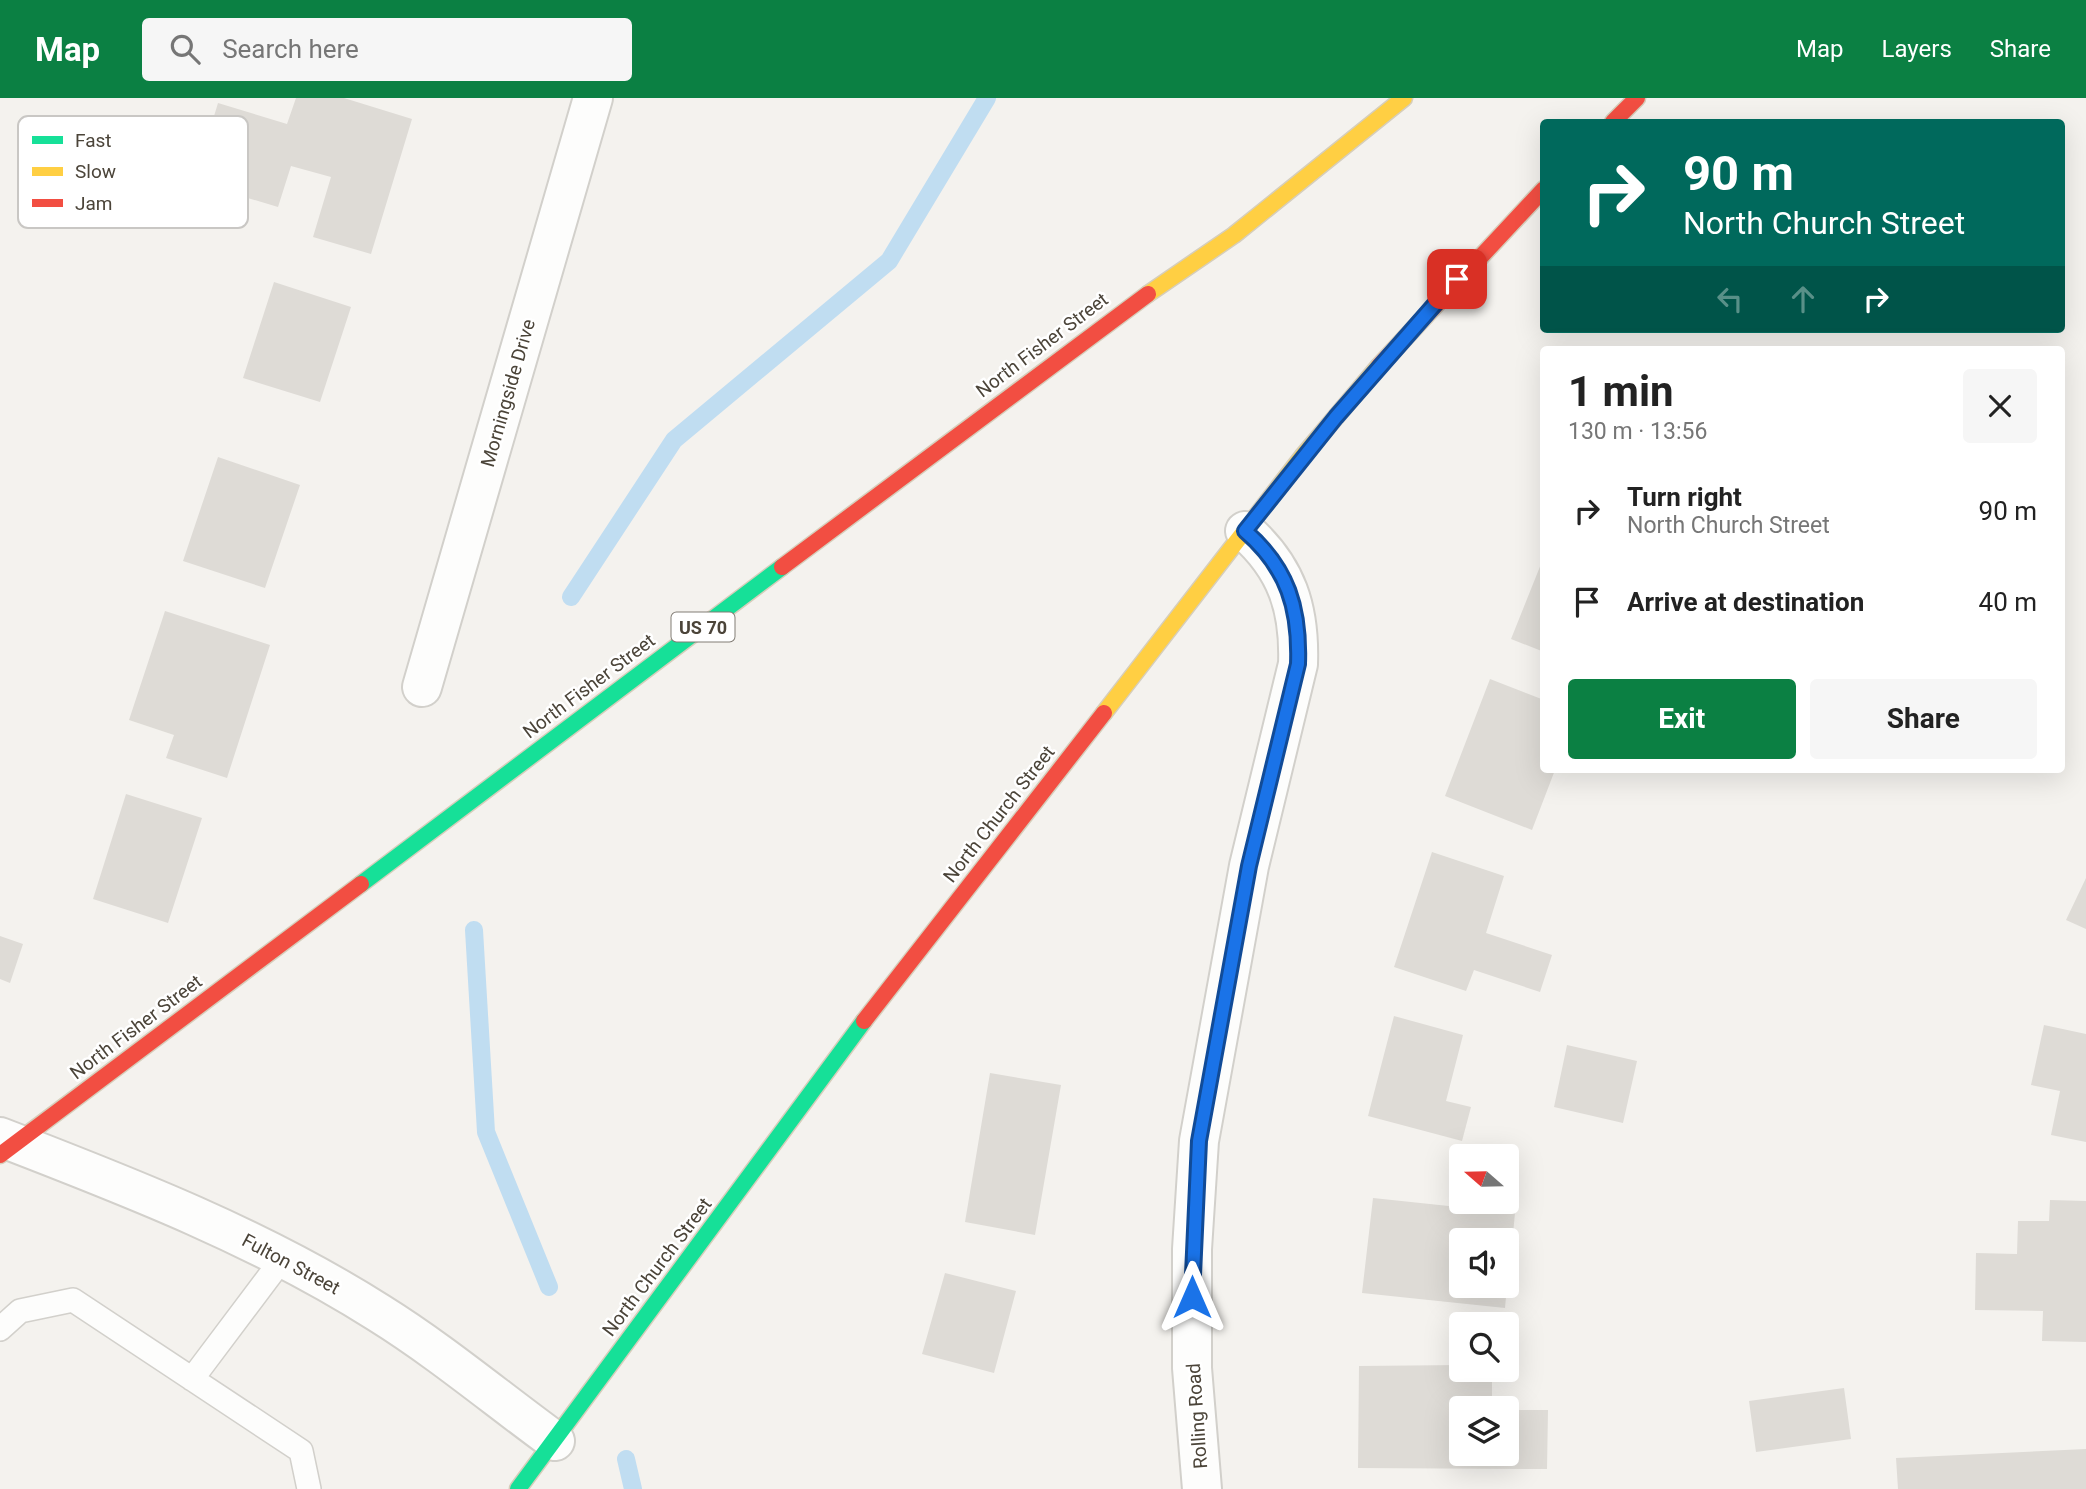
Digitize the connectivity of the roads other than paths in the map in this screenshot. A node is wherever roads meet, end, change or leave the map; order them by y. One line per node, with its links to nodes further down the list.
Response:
1 (593, 98): 7 (street, Morningside Drive)
2 (1404, 98): 8 (main road, North Fisher Street / US 70)
3 (1637, 98): 4 (main road)
4 (1616, 119)
5 (1540, 193): 6 (main road, North Church Street)
6 (1245, 531): 12 (main road, North Church Street); 15 (street, Rolling Road)
7 (422, 687)
8 (5, 1145): 9 (street, Fulton Street)
9 (283, 1258): 11 (lane); 12 (street, Fulton Street)
10 (0, 1329): 11 (lane)
11 (192, 1379): 13 (lane)
12 (555, 1441): 14 (main road, North Church Street)
13 (309, 1489)
14 (518, 1489)
15 (1202, 1489)

